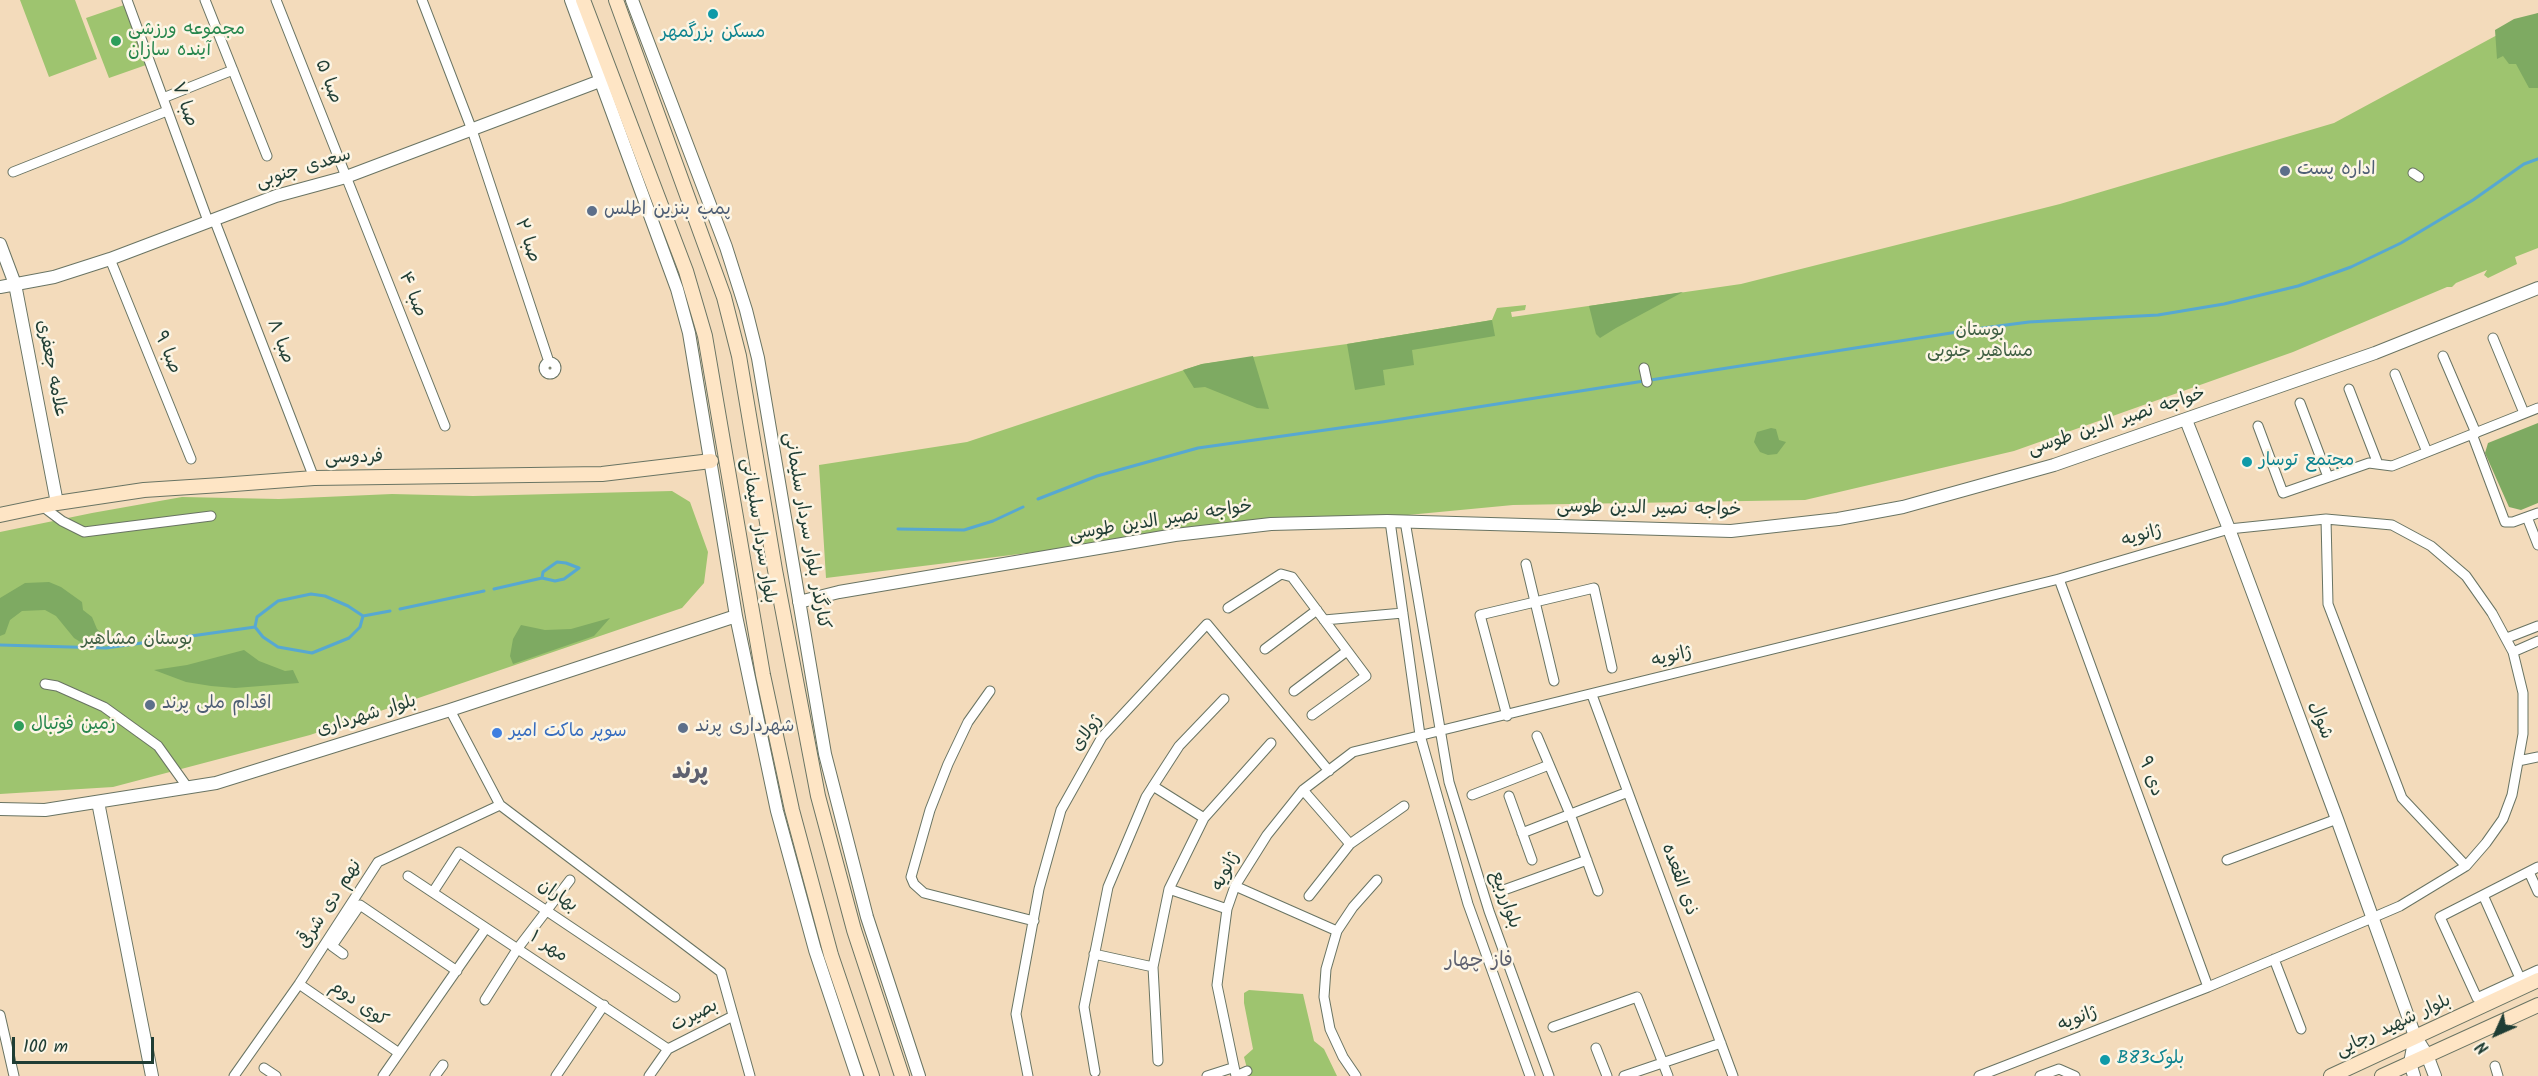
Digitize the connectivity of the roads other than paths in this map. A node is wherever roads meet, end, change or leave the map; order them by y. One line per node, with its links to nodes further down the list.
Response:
1 (127, 0): 12 (street, صبا ۷)
2 (205, 0): 10 (street)
3 (276, 0): 19 (street, صبا ۵)
4 (422, 0): 16 (street, صبا ۲)
5 (571, 0): 11 (street)
6 (583, 0): 58 (main road, بلوار سردار سلیمانی)
7 (616, 0): 13 (main road, بلوار سردار سلیمانی)
8 (632, 0): 9 (street, کنارگذر بلوار سردار سلیمانی)
9 (653, 56): 13 (street); 15 (street, کنارگذر بلوار سردار سلیمانی)
10 (233, 70): 12 (street); 17 (street)
11 (600, 81): 16 (street, سعدی جنوبی); 42 (street)
12 (163, 98): 14 (street, صبا ۷)
13 (652, 98): 15 (street); 98 (main road, بلوار سردار سلیمانی)
14 (167, 111): 18 (street); 20 (street, صبا ۷)
15 (681, 128): 61 (street, کنارگذر بلوار سردار سلیمانی)
16 (472, 130): 19 (street, سعدی جنوبی); 28 (street, صبا ۲)
17 (267, 156)
18 (13, 172)
19 (346, 177): 20 (street, سعدی جنوبی); 37 (street, صبا ۴)
20 (211, 220): 22 (street, سعدی جنوبی); 45 (street, صبا ۸)
21 (0, 244): 23 (street, علامه جعفری)
22 (110, 259): 23 (street, سعدی جنوبی); 41 (street, صبا ۹)
23 (15, 284): 24 (street, سعدی جنوبی); 46 (street, علامه جعفری)
24 (0, 287)
25 (2538, 288): 36 (street, خواجه نصیر الدین طوسی)
26 (2493, 339): 35 (street)
27 (2443, 356): 39 (street)
28 (549, 362)
29 (1644, 368): 31 (street)
30 (2395, 374): 40 (street)
31 (1647, 382)
32 (2349, 389): 43 (street)
33 (2300, 403): 44 (street)
34 (2538, 408): 35 (street)
35 (2524, 413): 39 (street)
36 (2186, 420): 54 (street, خواجه نصیر الدین طوسی); 56 (street, شوال)
37 (445, 426)
38 (2258, 426): 44 (street)
39 (2474, 433): 40 (street); 51 (street)
40 (2427, 452): 43 (street)
41 (191, 459)
42 (711, 461): 45 (main road, فردوسی); 55 (street)
43 (2378, 464): 44 (street)
44 (2328, 477)
45 (314, 478): 46 (main road, فردوسی)
46 (57, 503): 47 (main road, فردوسی)
47 (42, 506): 49 (main road, فردوسی); 50 (street)
48 (2538, 513): 51 (street)
49 (0, 515)
50 (211, 516)
51 (2527, 517): 57 (street)
52 (2326, 519): 56 (street, ژانویه); 69 (street, ژانویه); 113 (street)
53 (1390, 521): 54 (street, خواجه نصیر الدین طوسی); 61 (street, خواجه نصیر الدین طوسی); 65 (street, بلوارربیع)
54 (1405, 521): 84 (street, بلوارربیع)
55 (721, 526): 58 (street); 66 (street)
56 (2229, 529): 60 (street, ژانویه); 106 (street, شوال)
57 (2538, 544)
58 (742, 557): 178 (main road, بلوار سردار سلیمانی)
59 (1526, 564): 62 (street)
60 (2059, 579): 79 (street, ژانویه); 145 (street, ۹ دی)
61 (799, 602): 88 (street, کنارگذر بلوار سردار سلیمانی)
62 (1536, 602): 74 (street); 75 (street); 83 (street)
63 (1227, 608): 64 (street)
64 (1317, 610): 67 (street); 71 (street)
65 (1403, 613): 67 (street); 85 (street, بلوارربیع)
66 (736, 616): 81 (street, بلوار شهرداری); 177 (street)
67 (1324, 620): 72 (street)
68 (2538, 626): 69 (street)
69 (2507, 638): 73 (street, ژانویه)
70 (2538, 641): 73 (street)
71 (1265, 649)
72 (1347, 651): 78 (street); 82 (street)
73 (2513, 652): 90 (street, ژانویه)
74 (1612, 668)
75 (1554, 681)
76 (45, 684): 94 (street)
77 (990, 691): 132 (street)
78 (1294, 691)
79 (1592, 695): 83 (street, ژانویه); 96 (street, ذی القعده)
80 (1224, 699): 93 (street)
81 (450, 710): 94 (street, بلوار شهرداری); 101 (street)
82 (1312, 715)
83 (1508, 716): 84 (street, ژانویه)
84 (1440, 731): 85 (street, ژانویه); 129 (street, بلوارربیع)
85 (1420, 735): 92 (street, ژانویه); 130 (street, بلوارربیع)
86 (1537, 736): 91 (street)
87 (1271, 743): 105 (street)
88 (825, 754): 98 (street); 108 (street, کنارگذر بلوار سردار سلیمانی)
89 (2538, 757): 90 (street)
90 (2518, 760): 113 (street, ژانویه)
91 (1549, 765): 97 (street); 104 (street)
92 (1329, 771): 95 (street, ژانویه); 132 (street, ژولای)
93 (1153, 786): 105 (street); 137 (street)
94 (188, 788): 100 (street, بلوار شهرداری)
95 (1303, 790): 109 (street); 119 (street, ژانویه)
96 (1628, 792): 104 (street); 155 (street, ذی القعده)
97 (1472, 795)
98 (818, 796): 108 (street); 179 (main road, بلوار سردار سلیمانی)
99 (1509, 796): 107 (street)
100 (98, 802): 103 (street, بلوار شهرداری); 169 (street)
101 (500, 805): 144 (street, نهم دی شرقی); 151 (street)
102 (1404, 806): 109 (street)
103 (0, 809)
104 (1570, 814): 107 (street); 111 (street)
105 (1204, 818): 120 (street)
106 (2337, 819): 112 (street); 131 (street, شوال)
107 (1522, 833): 110 (street)
108 (844, 837): 180 (street, کنارگذر بلوار سردار سلیمانی)
109 (1350, 844): 126 (street)
110 (1532, 860)
111 (1587, 860): 121 (street); 122 (street)
112 (2227, 860)
113 (2466, 866): 131 (street, ژانویه)
114 (2538, 867): 115 (street)
115 (2529, 872): 124 (street); 125 (street)
116 (408, 876): 123 (street, مهر ۱)
117 (570, 880): 128 (street)
118 (1377, 880): 134 (street)
119 (1236, 886): 127 (street, ژانویه); 134 (street)
120 (1169, 889): 127 (street); 139 (street)
121 (1501, 891)
122 (1598, 891)
123 (433, 892): 128 (street, بهاران); 133 (street, مهر ۱)
124 (2538, 892)
125 (2483, 895): 142 (street); 142 (street)
126 (1309, 896)
127 (1227, 909): 167 (street, ژانویه)
128 (548, 910): 135 (street); 146 (street, بهاران)
129 (1489, 911): 130 (street); 185 (street, بلوارربیع)
130 (1473, 916): 184 (street, بلوارربیع)
131 (2372, 918): 138 (street, ژانویه); 154 (street, شوال)
132 (1034, 921): 181 (street, ژولای)
133 (486, 928): 135 (street, مهر ۱); 141 (street)
134 (1338, 931): 183 (street)
135 (518, 948): 147 (street); 148 (street, مهر ۱)
136 (343, 954): 141 (street)
137 (1094, 954): 139 (street); 166 (street)
138 (2274, 959): 145 (street, ژانویه); 153 (street)
139 (1153, 967): 160 (street)
140 (2538, 970): 142 (street)
141 (457, 971): 158 (street)
142 (2520, 978)
143 (2538, 980): 154 (main road, بلوار شهید رجایی)
144 (299, 984): 158 (street, کوی دوم); 170 (street, نهم دی شرقی)
145 (2208, 987): 190 (street, ژانویه)
146 (675, 997)
147 (485, 1000)
148 (604, 1005): 157 (street, مهر ۱); 174 (street)
149 (2538, 1005): 159 (main road)
150 (0, 1015): 168 (street)
151 (733, 1016): 157 (street, بصیرت); 176 (street)
152 (1553, 1027): 161 (street)
153 (2301, 1029)
154 (2415, 1036): 159 (street, شوال); 164 (street); 193 (main road, بلوار شهید رجایی)
155 (1721, 1043): 161 (street); 189 (street, ذی القعده)
156 (1596, 1048): 186 (street)
157 (668, 1049): 175 (street, بصیرت)
158 (399, 1053): 172 (street)
159 (2427, 1055): 164 (main road); 195 (street, شوال)
160 (1158, 1061)
161 (1663, 1063): 187 (street); 188 (street)
162 (443, 1065): 173 (street)
163 (264, 1068): 171 (street)
164 (2412, 1069): 194 (main road)
165 (1247, 1071): 167 (street)
166 (1095, 1072)
167 (1235, 1073): 182 (street)
168 (14, 1076)
169 (152, 1076)
170 (234, 1076)
171 (276, 1076)
172 (383, 1076)
173 (435, 1076)
174 (556, 1076)
175 (649, 1076)
176 (750, 1076)
177 (857, 1076)
178 (872, 1076)
179 (902, 1076)
180 (919, 1076)
181 (1028, 1076)
182 (1207, 1076)
183 (1356, 1076)
184 (1530, 1076)
185 (1549, 1076)
186 (1607, 1076)
187 (1623, 1076)
188 (1668, 1076)
189 (1733, 1076)
190 (1979, 1076)
191 (2040, 1076): 192 (street)
192 (2075, 1076)
193 (2331, 1076)
194 (2382, 1076)
195 (2435, 1076)

